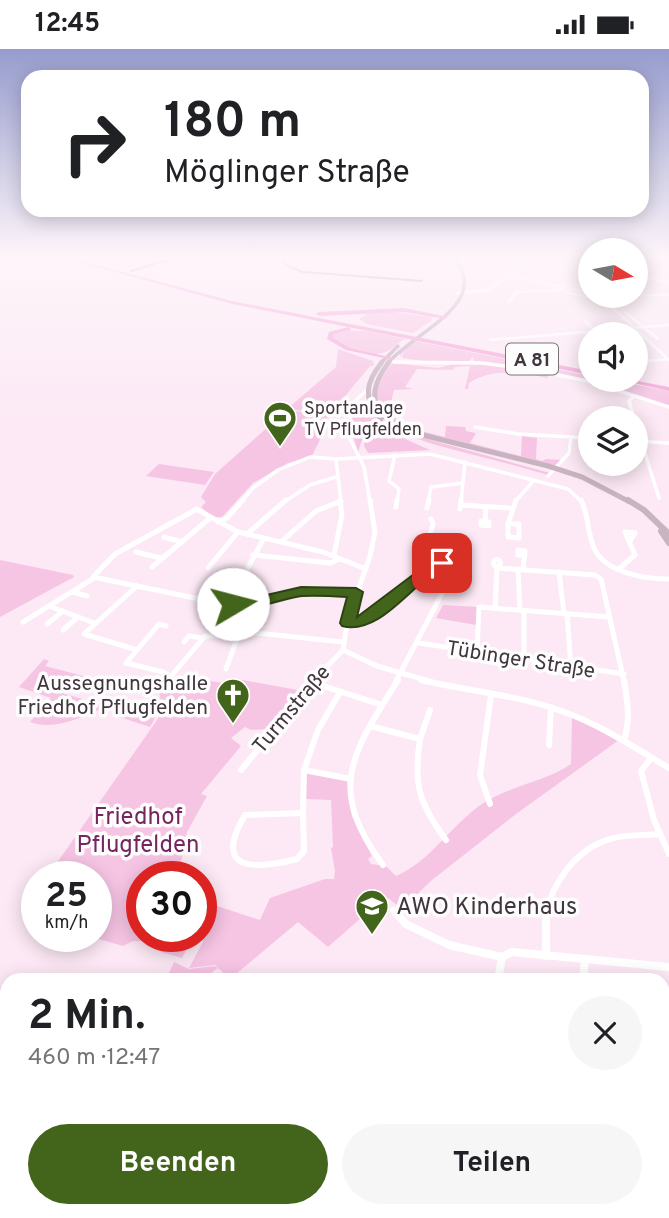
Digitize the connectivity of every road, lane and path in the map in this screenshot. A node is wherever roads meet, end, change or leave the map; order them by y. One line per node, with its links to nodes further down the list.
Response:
1 (275, 311): 8 (highway, A 81)
2 (286, 311): 7 (highway, A 81)
3 (390, 311): 7 (highway, A 81)
4 (402, 311): 9 (highway, A 81)
5 (443, 311): 9 (main road)
6 (625, 312): 10 (street)
7 (301, 314): 13 (highway, A 81)
8 (293, 315): 13 (highway, A 81); 19 (highway, A 81)
9 (438, 315): 13 (highway); 19 (main road); 19 (main road)
10 (638, 322)
11 (669, 325): 12 (street)
12 (648, 328)
13 (379, 330): 19 (highway, A 81); 23 (highway, A 81)
14 (648, 330): 16 (street)
15 (578, 333): 17 (street)
16 (658, 339)
17 (490, 340)
18 (648, 341): 20 (street)
19 (388, 358): 22 (street); 22 (street); 27 (main road); 30 (main road)
20 (669, 359): 21 (street)
21 (648, 361)
22 (441, 365): 28 (street)
23 (578, 370)
24 (648, 382): 26 (highway)
25 (648, 384): 26 (highway)
26 (669, 387)
27 (367, 390): 29 (street); 30 (main road)
28 (633, 397): 31 (street); 32 (street)
29 (358, 398): 30 (street); 33 (street)
30 (369, 399): 33 (street); 65 (main road); 71 (main road)
31 (639, 399): 32 (street); 35 (street)
32 (630, 402): 34 (street)
33 (354, 404): 42 (street)
34 (631, 406)
35 (669, 407)
36 (475, 427): 37 (street)
37 (571, 437): 38 (street); 46 (street)
38 (578, 438)
39 (648, 442): 40 (street)
40 (669, 443)
41 (395, 454): 42 (street); 44 (street); 53 (street)
42 (361, 458): 43 (street); 81 (street)
43 (336, 459): 47 (street); 61 (street)
44 (465, 462): 48 (street); 49 (street)
45 (648, 462): 50 (street)
46 (549, 476)
47 (336, 477): 51 (street); 64 (street)
48 (534, 480): 57 (street); 80 (street)
49 (463, 483): 54 (street); 56 (street)
50 (659, 498)
51 (341, 501): 68 (street); 74 (street)
52 (486, 506): 54 (street); 57 (street); 60 (street)
53 (396, 507)
54 (461, 507)
55 (195, 508): 58 (street); 85 (street)
56 (427, 508)
57 (509, 508): 62 (street)
58 (210, 518): 61 (street); 70 (street)
59 (431, 519): 83 (street)
60 (485, 521)
61 (218, 522): 63 (street)
62 (508, 524)
63 (238, 531): 64 (street); 79 (street)
64 (247, 534): 67 (street)
65 (669, 534)
66 (164, 537): 70 (street)
67 (264, 538): 68 (street); 73 (street)
68 (282, 541): 74 (street)
69 (630, 541): 80 (street)
70 (182, 542): 76 (street)
71 (669, 543)
72 (136, 552): 76 (street)
73 (254, 555): 77 (street); 91 (street)
74 (334, 555): 77 (street)
75 (523, 555): 82 (street)
76 (161, 558): 78 (street)
77 (340, 559): 81 (street)
78 (152, 567)
79 (208, 568)
80 (620, 568): 86 (street)
81 (366, 569): 89 (street)
82 (521, 569): 84 (street); 93 (street); 94 (street)
83 (427, 571): 101 (street); 110 (street)
84 (559, 572): 96 (street); 98 (street)
85 (94, 577): 87 (street); 88 (street)
86 (669, 580)
87 (137, 586): 91 (street); 100 (street)
88 (73, 592): 90 (street); 92 (street)
89 (356, 592): 91 (street); 101 (street)
90 (86, 596)
91 (245, 603): 105 (street)
92 (49, 606): 95 (street); 99 (street)
93 (495, 608): 94 (street); 113 (street)
94 (522, 610): 96 (street); 114 (street)
95 (63, 611): 97 (street); 102 (street)
96 (565, 614): 98 (street); 115 (street)
97 (78, 617): 100 (street); 104 (street)
98 (609, 617): 118 (street)
99 (23, 622)
100 (94, 623): 111 (street)
101 (347, 623): 109 (street)
102 (47, 624)
103 (166, 626): 111 (street)
104 (63, 630)
105 (248, 632): 106 (street); 109 (street)
106 (239, 633): 107 (street); 116 (street)
107 (202, 638): 108 (street); 121 (street)
108 (184, 642)
109 (343, 642): 112 (street)
110 (419, 643): 113 (street, Tübinger Straße); 119 (street)
111 (137, 650): 117 (street)
112 (343, 650): 119 (street); 120 (street, Turmstraße)
113 (477, 653): 114 (street, Tübinger Straße)
114 (524, 660): 115 (street, Tübinger Straße)
115 (571, 667): 118 (street, Tübinger Straße)
116 (226, 669)
117 (163, 672)
118 (624, 674): 129 (street)
119 (400, 675): 123 (street); 124 (street)
120 (311, 682): 122 (street); 133 (street, Turmstraße)
121 (164, 685)
122 (340, 692): 124 (street); 134 (street)
123 (491, 695): 125 (street); 136 (street)
124 (382, 705): 127 (street)
125 (551, 707): 129 (street); 130 (street)
126 (430, 710): 128 (street)
127 (370, 726): 128 (street); 135 (street)
128 (420, 739): 139 (street)
129 (624, 740): 131 (street)
130 (550, 745)
131 (651, 758): 132 (street); 138 (street)
132 (669, 768)
133 (241, 770)
134 (304, 770): 135 (street); 137 (street)
135 (351, 779): 141 (street)
136 (490, 804)
137 (303, 813): 137 (street)
138 (659, 834): 140 (street); 143 (street)
139 (446, 839)
140 (669, 854)
141 (383, 865)
142 (393, 910): 144 (street)
143 (546, 956): 144 (street); 145 (street)
144 (502, 957): 147 (street)
145 (585, 960): 146 (street); 148 (street)
146 (669, 967)
147 (499, 973)
148 (584, 973)

